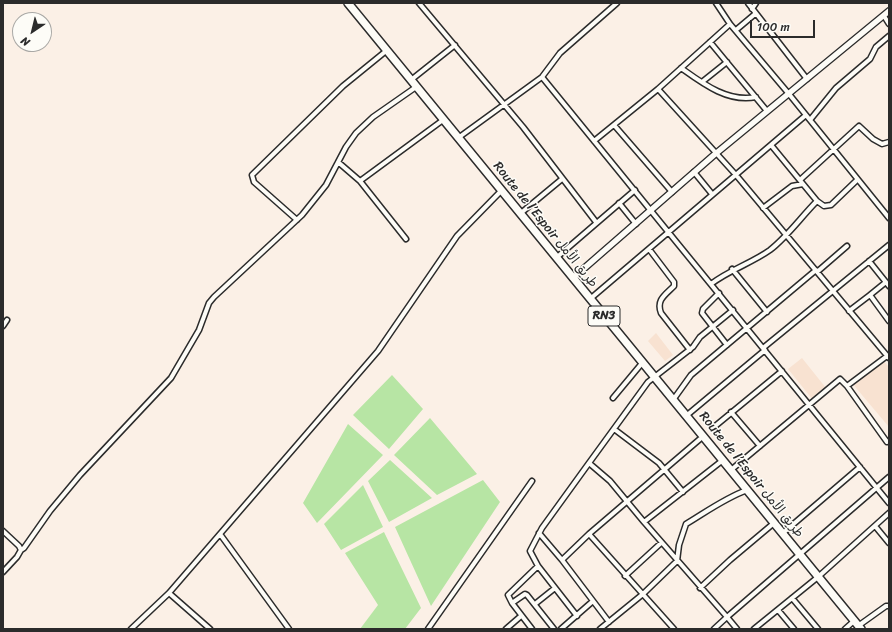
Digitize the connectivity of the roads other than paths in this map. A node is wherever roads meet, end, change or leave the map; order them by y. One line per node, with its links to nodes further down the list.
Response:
1 (348, 3): 17 (highway, Route de l’Espoir طريق الأمل / RN3)
2 (419, 3): 16 (street)
3 (617, 3): 20 (street)
4 (716, 3): 11 (street)
5 (748, 3): 7 (street)
6 (756, 3): 7 (street)
7 (752, 10): 9 (street)
8 (889, 11): 10 (street)
9 (755, 14): 13 (street); 21 (street)
10 (884, 16): 12 (street); 21 (street)
11 (730, 24): 13 (street); 15 (street)
12 (889, 24)
13 (736, 30): 26 (street)
14 (889, 36): 32 (street)
15 (710, 42): 18 (street); 19 (street)
16 (455, 45): 22 (street); 28 (street)
17 (386, 51): 22 (highway, Route de l’Espoir طريق الأمل / RN3); 57 (street)
18 (727, 62): 23 (street); 27 (street)
19 (681, 68): 23 (street); 25 (street)
20 (542, 77): 28 (street); 35 (street)
21 (807, 79): 26 (street)
22 (410, 80): 24 (highway, Route de l’Espoir طريق الأمل / RN3)
23 (702, 82): 27 (street)
24 (416, 87): 31 (highway, Route de l’Espoir طريق الأمل / RN3); 40 (street)
25 (658, 89): 33 (street); 39 (street)
26 (789, 94): 29 (street); 30 (street)
27 (756, 97): 29 (street)
28 (503, 103): 34 (street); 43 (street)
29 (767, 111): 39 (street)
30 (806, 115): 32 (street); 37 (street)
31 (443, 120): 34 (highway, Route de l’Espoir طريق الأمل / RN3); 45 (street)
32 (810, 120): 38 (street)
33 (614, 125): 35 (street); 49 (street)
34 (458, 138): 47 (highway, Route de l’Espoir طريق الأمل / RN3)
35 (594, 141): 48 (street)
36 (889, 142): 38 (street)
37 (771, 145): 42 (street); 46 (street)
38 (833, 150): 44 (street); 46 (street)
39 (716, 153): 41 (street); 42 (street)
40 (338, 162): 45 (street); 57 (street)
41 (694, 172): 49 (street); 50 (street)
42 (736, 175): 50 (street); 53 (street)
43 (562, 179): 55 (street); 58 (street)
44 (857, 180): 51 (street); 56 (street)
45 (360, 181): 62 (street)
46 (802, 182): 51 (street); 53 (street)
47 (502, 190): 55 (highway, Route de l’Espoir طريق الأمل / RN3); 123 (street)
48 (635, 190): 52 (street); 54 (street)
49 (672, 192): 54 (street)
50 (712, 194): 60 (street)
51 (817, 201): 61 (street)
52 (619, 203): 58 (street); 59 (street)
53 (763, 208): 61 (street)
54 (652, 210): 59 (street); 60 (street)
55 (521, 213): 66 (highway, Route de l’Espoir طريق الأمل / RN3)
56 (889, 218)
57 (297, 220): 127 (street)
58 (596, 222): 66 (street)
59 (636, 224): 70 (street)
60 (668, 232): 65 (street); 72 (street)
61 (786, 236): 68 (street); 69 (street)
62 (406, 239)
63 (889, 245): 67 (street)
64 (847, 246): 69 (street)
65 (649, 249): 77 (street); 88 (street)
66 (556, 258): 70 (highway, Route de l’Espoir طريق الأمل / RN3)
67 (869, 261): 71 (street); 74 (street)
68 (732, 269): 72 (street); 80 (street)
69 (817, 271): 74 (street); 80 (street)
70 (573, 278): 77 (highway, Route de l’Espoir طريق الأمل / RN3)
71 (886, 282): 73 (street); 76 (street)
72 (711, 284): 75 (street)
73 (889, 286)
74 (833, 291): 79 (street); 87 (street)
75 (718, 293): 78 (street); 84 (street)
76 (870, 295): 79 (street); 82 (street)
77 (590, 299): 90 (highway, Route de l’Espoir طريق الأمل / RN3)
78 (733, 310): 84 (street); 85 (street)
79 (849, 311): 89 (street)
80 (767, 312): 85 (street)
81 (7, 320): 83 (street)
82 (889, 321)
83 (3, 326)
84 (712, 327): 86 (street); 88 (street)
85 (748, 329): 86 (street); 87 (street)
86 (727, 345): 95 (street)
87 (764, 349): 91 (street); 98 (street)
88 (690, 350): 92 (street)
89 (888, 357): 93 (street)
90 (643, 362): 92 (highway, Route de l’Espoir طريق الأمل / RN3); 94 (street)
91 (782, 371): 96 (street); 97 (street)
92 (654, 376): 95 (highway, Route de l’Espoir طريق الأمل / RN3); 100 (street)
93 (847, 386): 96 (street); 102 (street)
94 (613, 398)
95 (673, 400): 98 (highway, Route de l’Espoir طريق الأمل / RN3)
96 (810, 405): 103 (street); 106 (street)
97 (732, 412): 99 (street); 103 (street)
98 (686, 416): 104 (highway, Route de l’Espoir طريق الأمل / RN3)
99 (714, 427)
100 (614, 429): 105 (street); 107 (street)
101 (700, 439): 107 (street)
102 (889, 441)
103 (760, 446): 108 (street)
104 (723, 460): 108 (highway, Route de l’Espoir طريق الأمل / RN3); 113 (street)
105 (589, 463): 114 (street); 121 (street)
106 (860, 467): 111 (street); 122 (street)
107 (665, 469): 113 (street); 114 (street)
108 (731, 470): 112 (highway, Route de l’Espoir طريق الأمل / RN3)
109 (889, 477): 111 (street)
110 (532, 481): 154 (street)
111 (876, 488): 115 (street); 128 (street)
112 (747, 490): 118 (highway, Route de l’Espoir طريق الأمل / RN3); 130 (street)
113 (683, 492): 117 (street)
114 (627, 501): 117 (street); 124 (street)
115 (889, 503)
116 (889, 513): 119 (street)
117 (644, 522): 125 (street)
118 (774, 523): 122 (highway, Route de l’Espoir طريق الأمل / RN3); 136 (street)
119 (875, 526): 126 (street); 134 (street)
120 (3, 531): 127 (street)
121 (539, 533): 129 (street); 131 (street)
122 (783, 533): 128 (highway, Route de l’Espoir طريق الأمل / RN3)
123 (220, 534): 137 (street); 153 (street)
124 (588, 534): 129 (street); 133 (street)
125 (661, 543): 130 (street); 133 (street)
126 (889, 543)
127 (21, 550): 132 (street)
128 (800, 554): 134 (highway, Route de l’Espoir طريق الأمل / RN3); 147 (street)
129 (562, 560): 140 (street)
130 (677, 561): 136 (street); 138 (street)
131 (538, 566): 135 (street); 141 (street)
132 (3, 572)
133 (625, 576): 138 (street)
134 (818, 577): 139 (street); 149 (highway, Route de l’Espoir طريق الأمل / RN3)
135 (555, 588): 142 (street); 146 (street)
136 (700, 588): 147 (street)
137 (169, 593): 151 (street); 152 (street)
138 (643, 594): 148 (street); 150 (street)
139 (792, 598): 144 (street); 164 (street)
140 (593, 601): 146 (street); 148 (street)
141 (512, 603): 142 (street); 145 (street)
142 (535, 604): 157 (street)
143 (889, 606): 149 (street)
144 (778, 610): 162 (street); 163 (street)
145 (521, 616): 155 (street); 156 (street)
146 (577, 616): 158 (street)
147 (727, 617): 160 (street); 161 (street)
148 (609, 622): 159 (street)
149 (858, 626): 165 (street)
150 (671, 628)
151 (131, 629)
152 (210, 629)
153 (289, 629)
154 (428, 629)
155 (506, 629)
156 (532, 629)
157 (554, 629)
158 (561, 629)
159 (600, 629)
160 (714, 629)
161 (737, 629)
162 (754, 629)
163 (794, 629)
164 (818, 629)
165 (845, 629)

